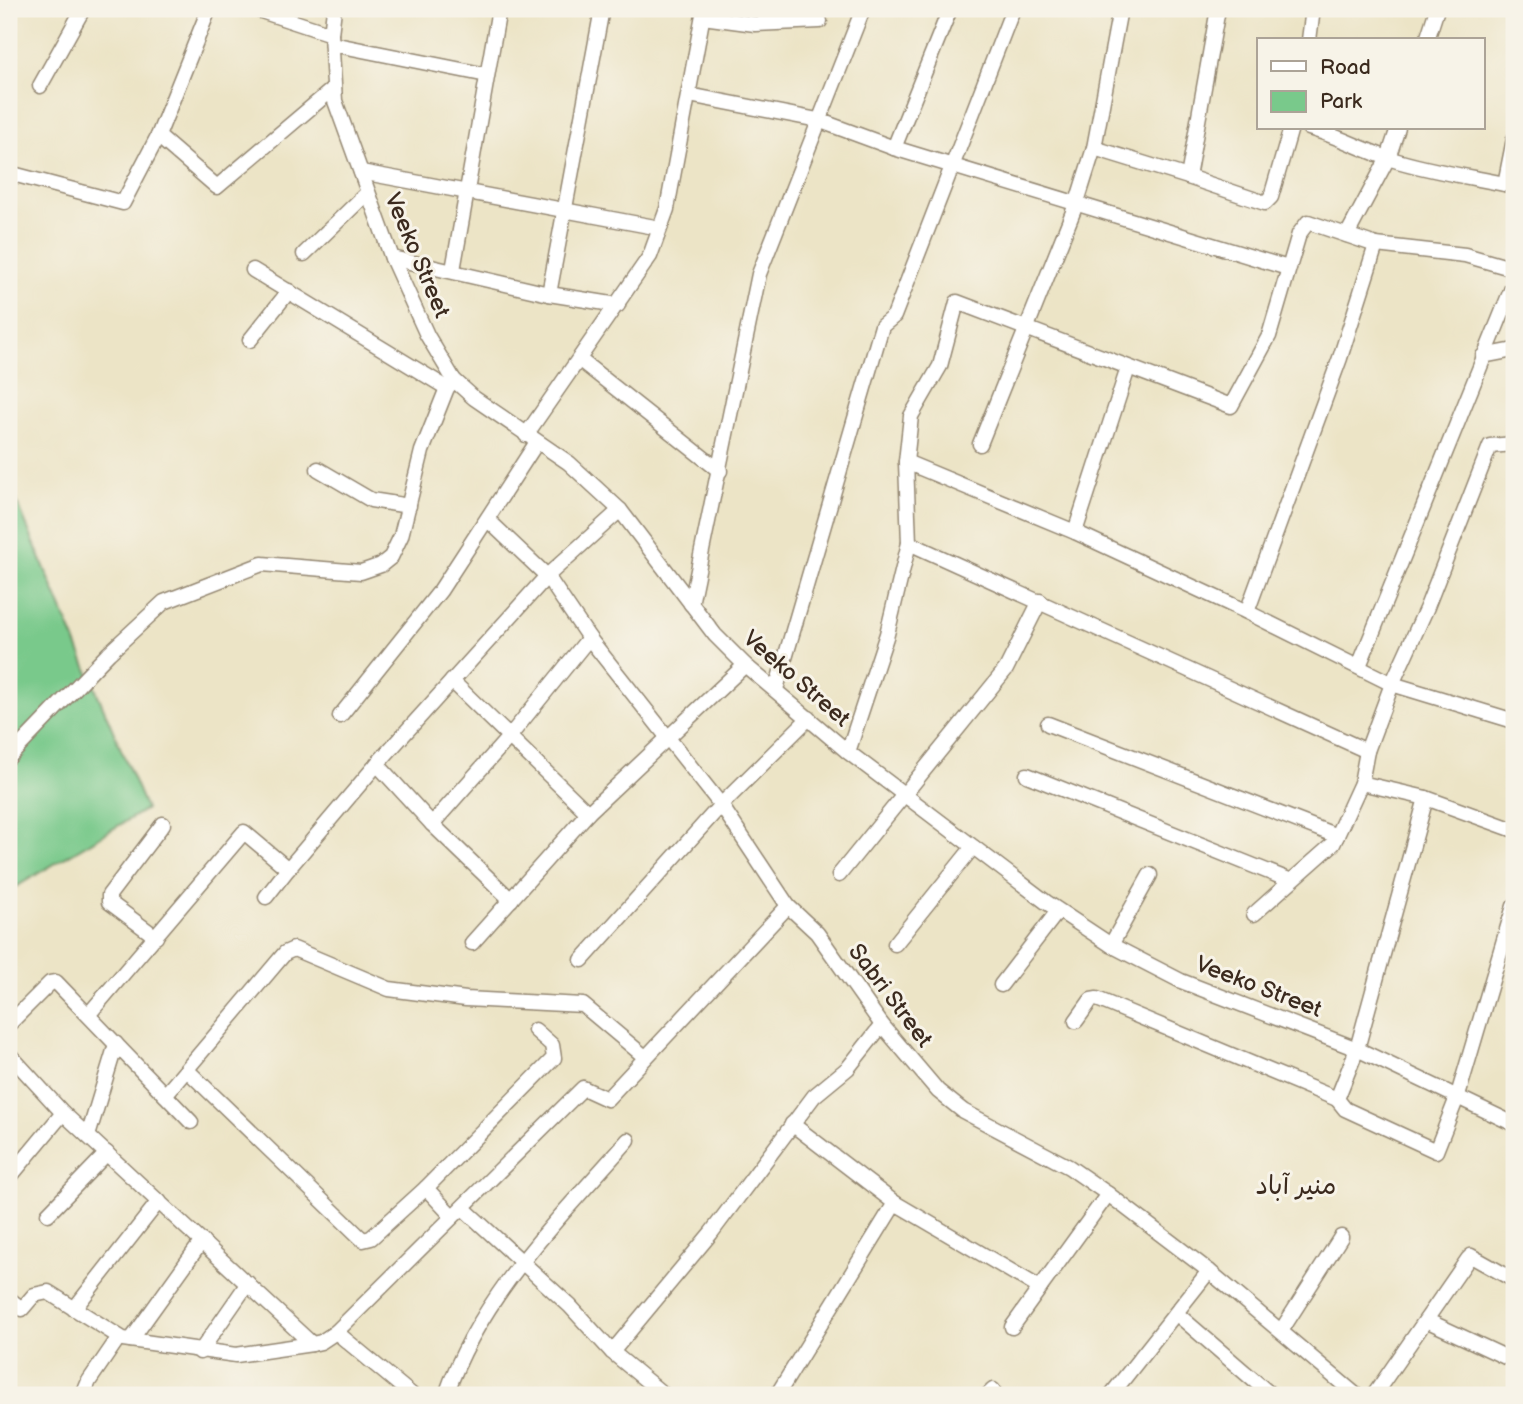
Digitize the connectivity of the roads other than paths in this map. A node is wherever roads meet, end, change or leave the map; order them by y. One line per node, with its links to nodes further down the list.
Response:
1 (83, 9): 20 (street)
2 (209, 9): 27 (street)
3 (255, 9): 18 (street)
4 (334, 9): 18 (street, Veeko Street)
5 (499, 9): 19 (street)
6 (601, 9): 40 (street)
7 (863, 9): 23 (street)
8 (950, 9): 29 (street)
9 (1013, 9): 32 (street)
10 (1120, 9): 30 (street)
11 (1218, 9): 35 (street)
12 (1313, 9): 16 (street)
13 (1437, 9): 17 (street)
14 (704, 13): 15 (street); 22 (street)
15 (820, 20)
16 (1308, 38)
17 (1428, 38)
18 (332, 39): 19 (street); 21 (street, Veeko Street)
19 (487, 75): 37 (street)
20 (40, 86)
21 (334, 88): 27 (street); 34 (street, Veeko Street)
22 (689, 95): 23 (street); 41 (street)
23 (818, 120): 29 (street); 66 (street)
24 (1290, 130): 35 (street)
25 (1317, 130): 31 (street)
26 (1397, 130): 31 (street)
27 (158, 136): 33 (street)
28 (1514, 139): 36 (street)
29 (894, 148): 32 (street)
30 (1094, 148): 35 (street); 39 (street)
31 (1388, 158): 36 (street); 42 (street)
32 (949, 166): 39 (street); 81 (street)
33 (9, 173)
34 (361, 173): 37 (street); 38 (street, Veeko Street)
35 (1188, 177)
36 (1510, 185)
37 (466, 190): 40 (street); 49 (street)
38 (367, 193): 44 (street); 45 (street, Veeko Street)
39 (1077, 202): 46 (street); 54 (street)
40 (564, 211): 41 (street); 52 (street)
41 (660, 228): 53 (street)
42 (1347, 235): 43 (street); 46 (street)
43 (1376, 245): 47 (street); 75 (street)
44 (304, 254)
45 (393, 258): 49 (street); 60 (street, Veeko Street)
46 (1288, 268): 59 (street)
47 (1514, 269)
48 (253, 270): 51 (street)
49 (453, 270): 52 (street)
50 (1514, 283): 57 (street)
51 (289, 292): 55 (street); 60 (street)
52 (549, 294): 53 (street)
53 (618, 305): 58 (street)
54 (1029, 329): 59 (street); 62 (street); 64 (street)
55 (250, 340)
56 (1514, 349): 57 (street)
57 (1483, 356): 78 (street)
58 (580, 360): 61 (street); 66 (street)
59 (1128, 368): 70 (street)
60 (450, 384): 61 (street, Veeko Street); 67 (street)
61 (532, 438): 68 (street, Veeko Street); 69 (street)
62 (980, 444)
63 (1514, 444): 80 (street)
64 (906, 462): 70 (street); 71 (street)
65 (317, 469): 67 (street)
66 (720, 471): 74 (street)
67 (409, 506): 90 (street)
68 (620, 510): 72 (street); 74 (street, Veeko Street)
69 (488, 520): 72 (street, Sabri Street); 82 (street)
70 (1075, 532): 75 (street)
71 (909, 543): 73 (street); 89 (street)
72 (547, 576): 76 (street, Sabri Street); 79 (street)
73 (1040, 601): 88 (street); 94 (street)
74 (691, 604): 77 (street, Veeko Street)
75 (1247, 612): 78 (street)
76 (589, 638): 86 (street, Sabri Street); 87 (street)
77 (745, 665): 81 (street, Veeko Street); 86 (street)
78 (1359, 666): 80 (street)
79 (452, 681): 87 (street); 91 (street)
80 (1392, 684): 84 (street); 88 (street)
81 (776, 689): 83 (street, Veeko Street)
82 (340, 716)
83 (809, 718): 89 (street, Veeko Street); 96 (street)
84 (1514, 721)
85 (1048, 724): 101 (street)
86 (667, 736): 96 (street, Sabri Street); 97 (street)
87 (509, 737): 97 (street); 99 (street)
88 (1367, 751): 93 (street)
89 (848, 752): 94 (street, Veeko Street)
90 (9, 757)
91 (377, 764): 99 (street); 103 (street)
92 (1027, 775): 106 (street)
93 (1361, 783): 95 (street); 101 (street)
94 (906, 796): 102 (street, Veeko Street); 104 (street)
95 (1426, 798): 100 (street); 125 (street)
96 (721, 805): 109 (street, Sabri Street); 117 (street)
97 (588, 813): 108 (street)
98 (163, 824): 113 (street)
99 (432, 824): 108 (street)
100 (1514, 830)
101 (1337, 836): 106 (street)
102 (973, 847): 111 (street, Veeko Street); 115 (street)
103 (288, 869): 107 (street); 113 (street)
104 (839, 875)
105 (1150, 875): 116 (street)
106 (1289, 880): 112 (street)
107 (266, 897)
108 (510, 900): 114 (street)
109 (788, 906): 122 (street, Sabri Street); 127 (street)
110 (1514, 906): 130 (street)
111 (1058, 911): 116 (street, Veeko Street); 118 (street)
112 (1254, 914)
113 (156, 937): 119 (street)
114 (472, 943)
115 (895, 944)
116 (1111, 946): 125 (street, Veeko Street)
117 (582, 960)
118 (1001, 985)
119 (89, 1014): 121 (street); 124 (street)
120 (1076, 1021): 131 (street)
121 (9, 1024)
122 (882, 1025): 134 (street); 141 (street, Sabri Street)
123 (535, 1030): 140 (street)
124 (116, 1044): 129 (street); 136 (street)
125 (1357, 1049): 130 (street, Veeko Street); 131 (street)
126 (9, 1054): 132 (street)
127 (645, 1057): 128 (street); 144 (street)
128 (187, 1070): 129 (street); 140 (street)
129 (165, 1095): 133 (street)
130 (1458, 1095): 131 (street); 135 (street, Veeko Street)
131 (1337, 1099)
132 (64, 1113): 136 (street); 139 (street)
133 (191, 1122)
134 (792, 1124): 143 (street); 163 (street)
135 (1514, 1124)
136 (88, 1136): 138 (street)
137 (628, 1140): 148 (street)
138 (107, 1153): 142 (street); 145 (street)
139 (10, 1175)
140 (426, 1188): 144 (street)
141 (1108, 1194): 149 (street, Sabri Street); 152 (street)
142 (159, 1201): 147 (street); 154 (street)
143 (895, 1203): 152 (street); 169 (street)
144 (458, 1212): 148 (street); 159 (street)
145 (48, 1214)
146 (1340, 1237): 158 (street)
147 (202, 1241): 151 (street); 160 (street)
148 (520, 1262): 163 (street); 167 (street)
149 (1209, 1271): 155 (street); 158 (street, Sabri Street)
150 (1514, 1280): 156 (street)
151 (248, 1283): 161 (street); 162 (street)
152 (1040, 1288): 157 (street)
153 (9, 1299): 154 (street)
154 (74, 1309): 160 (street)
155 (1177, 1314): 170 (street); 171 (street)
156 (1426, 1320): 164 (street); 173 (street)
157 (1012, 1327)
158 (1280, 1331): 172 (street, Sabri Street)
159 (336, 1332): 161 (street); 165 (street)
160 (125, 1339): 162 (street); 166 (street)
161 (312, 1344): 162 (street)
162 (200, 1352)
163 (612, 1352): 168 (street)
164 (1514, 1361)
165 (403, 1392)
166 (83, 1395)
167 (446, 1395)
168 (664, 1395)
169 (776, 1395)
170 (1111, 1395)
171 (1271, 1395)
172 (1356, 1395)
173 (1374, 1395)

